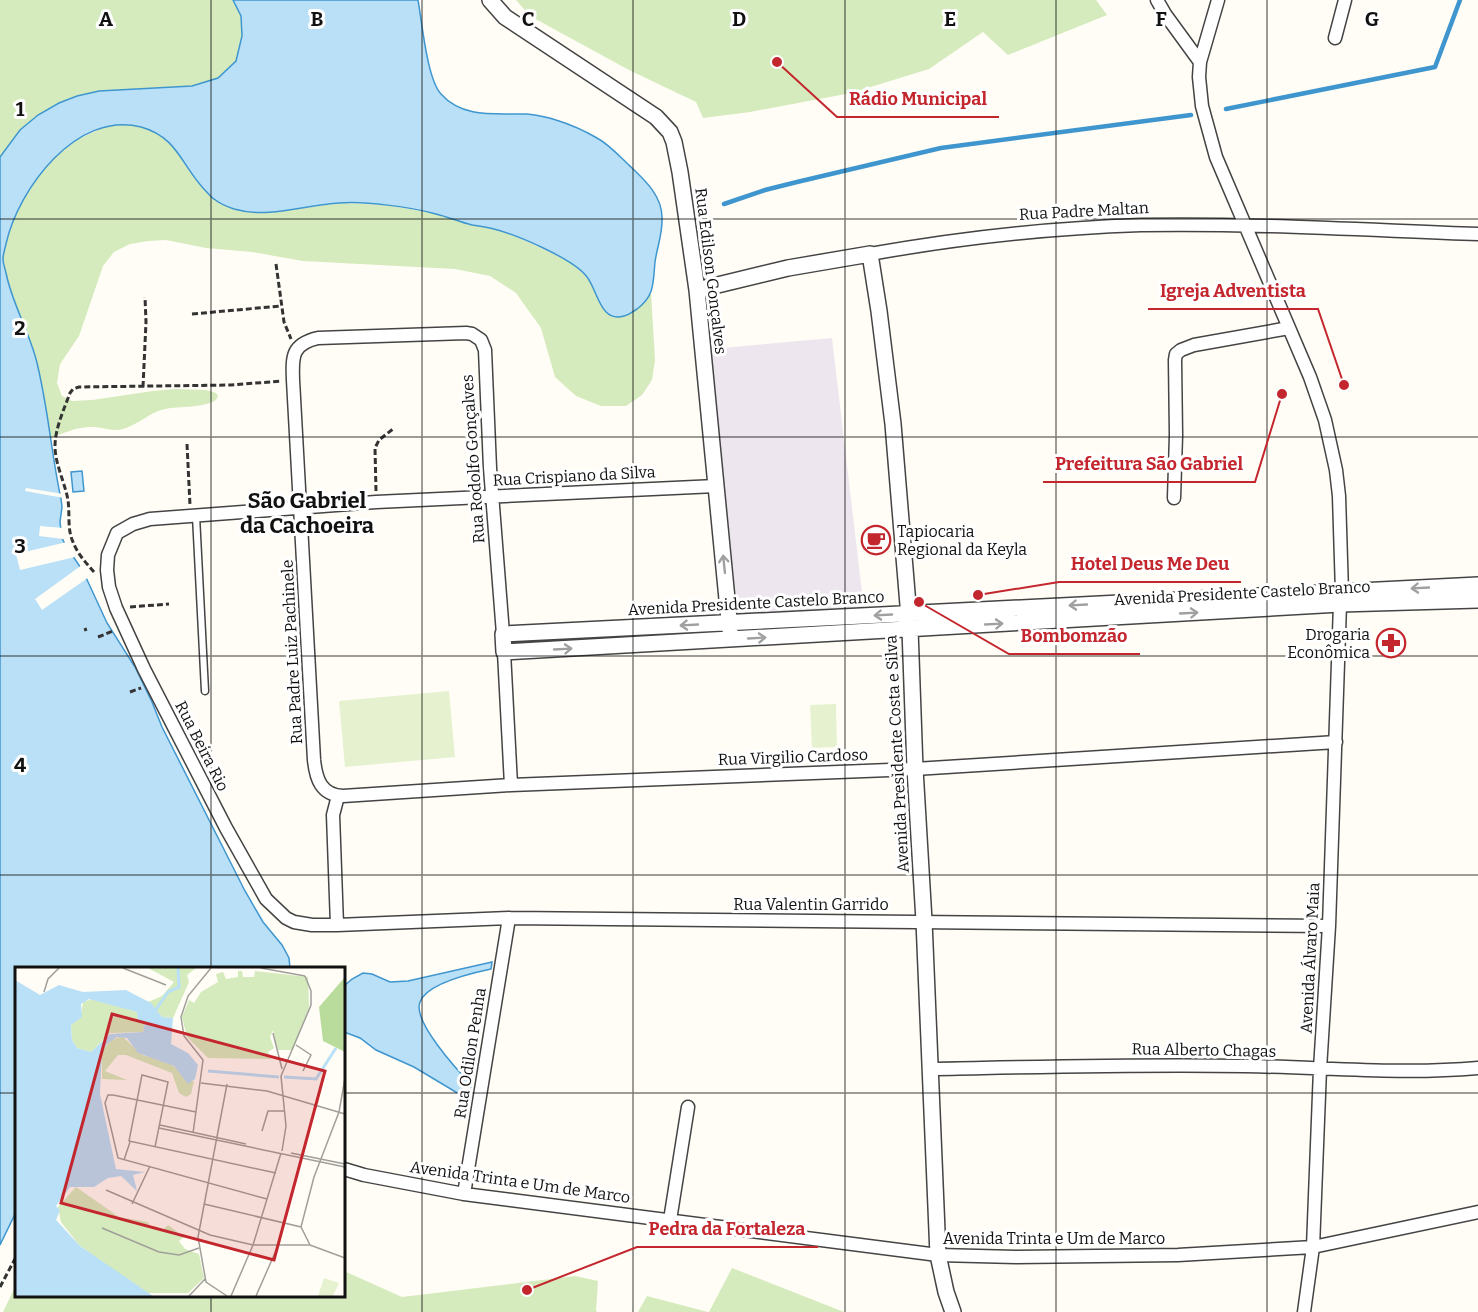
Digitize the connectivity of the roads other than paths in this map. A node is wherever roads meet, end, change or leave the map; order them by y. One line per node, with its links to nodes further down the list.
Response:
1 (490, 0): 10 (street, Rua Edilson Gonçalves)
2 (1157, 0): 6 (street)
3 (1218, 0): 6 (street, Avenida Álvaro Maia)
4 (1345, 0): 5 (street)
5 (1335, 38)
6 (1200, 62): 7 (street, Avenida Álvaro Maia)
7 (1246, 225): 8 (street, Rua Padre Maltan); 9 (street, Rua Padre Maltan); 11 (street, Avenida Álvaro Maia)
8 (1478, 234)
9 (870, 254): 10 (street, Rua Padre Maltan); 22 (street, Avenida Presidente Costa e Silva)
10 (697, 290): 13 (street, Rua Edilson Gonçalves)
11 (1289, 328): 15 (street); 20 (street, Avenida Álvaro Maia)
12 (293, 374): 14 (street, Rua Rodolfo Gonçalves); 16 (street, Rua Padre Luiz Pachinele)
13 (716, 486): 14 (street, Rua Crispiano da Silva); 23 (street, Rua Edilson Gonçalves, one-way to 13)
14 (493, 497): 16 (street, Rua Crispiano da Silva); 24 (street, Rua Rodolfo Gonçalves)
15 (1174, 498)
16 (301, 508): 17 (street, Rua Crispiano da Silva); 31 (street, Rua Padre Luiz Pachinele)
17 (193, 515): 18 (street, Rua Crispiano da Silva); 27 (lane)
18 (107, 570): 34 (street, Rua Beira Rio)
19 (1478, 585): 20 (street, Avenida Presidente Castelo Branco, one-way to 20)
20 (1341, 598): 21 (street, Avenida Presidente Castelo Branco); 22 (street, Avenida Presidente Castelo Branco); 28 (street, Avenida Álvaro Maia)
21 (1478, 600)
22 (909, 621): 23 (street, Avenida Presidente Castelo Branco, one-way to 23); 25 (street, Avenida Presidente Castelo Branco, one-way to 22); 29 (street, Avenida Presidente Costa e Silva)
23 (729, 623): 24 (street, Avenida Presidente Castelo Branco, one-way to 24); 25 (street, Rua Edilson Gonçalves)
24 (503, 634): 26 (street, Rua Rodolfo Gonçalves)
25 (731, 639): 26 (street, Avenida Presidente Castelo Branco, one-way to 25)
26 (504, 652): 30 (street, Rua Rodolfo Gonçalves)
27 (205, 692)
28 (1336, 742): 29 (street, Rua Virgilio Cardoso); 36 (street, Avenida Álvaro Maia)
29 (915, 769): 30 (street, Rua Virgilio Cardoso); 33 (street, Avenida Presidente Costa e Silva)
30 (511, 785): 31 (street, Rua Virgilio Cardoso)
31 (338, 796): 35 (street)
32 (509, 918): 33 (street, Rua Valentin Garrido); 35 (street, Rua Valentin Garrido); 42 (street, Rua Odilon Penha)
33 (924, 921): 36 (street, Rua Valentin Garrido); 38 (street, Avenida Presidente Costa e Silva)
34 (294, 922): 35 (street, Rua Valentin Garrido)
35 (337, 925)
36 (1329, 926): 39 (street, Avenida Álvaro Maia)
37 (1478, 1068): 39 (street, Rua Alberto Chagas)
38 (930, 1069): 39 (street, Rua Alberto Chagas); 46 (street, Avenida Presidente Costa e Silva)
39 (1320, 1069): 45 (street, Avenida Álvaro Maia)
40 (688, 1107): 44 (street)
41 (345, 1169): 42 (street, Avenida Trinta e Um de Marco)
42 (464, 1194): 44 (street, Avenida Trinta e Um de Marco)
43 (1478, 1212): 45 (street, Avenida Trinta e Um de Marco)
44 (670, 1220): 46 (street, Avenida Trinta e Um de Marco)
45 (1313, 1247): 46 (street, Avenida Trinta e Um de Marco); 48 (street, Avenida Álvaro Maia)
46 (938, 1255): 47 (street, Avenida Presidente Costa e Silva)
47 (953, 1312)
48 (1304, 1312)

